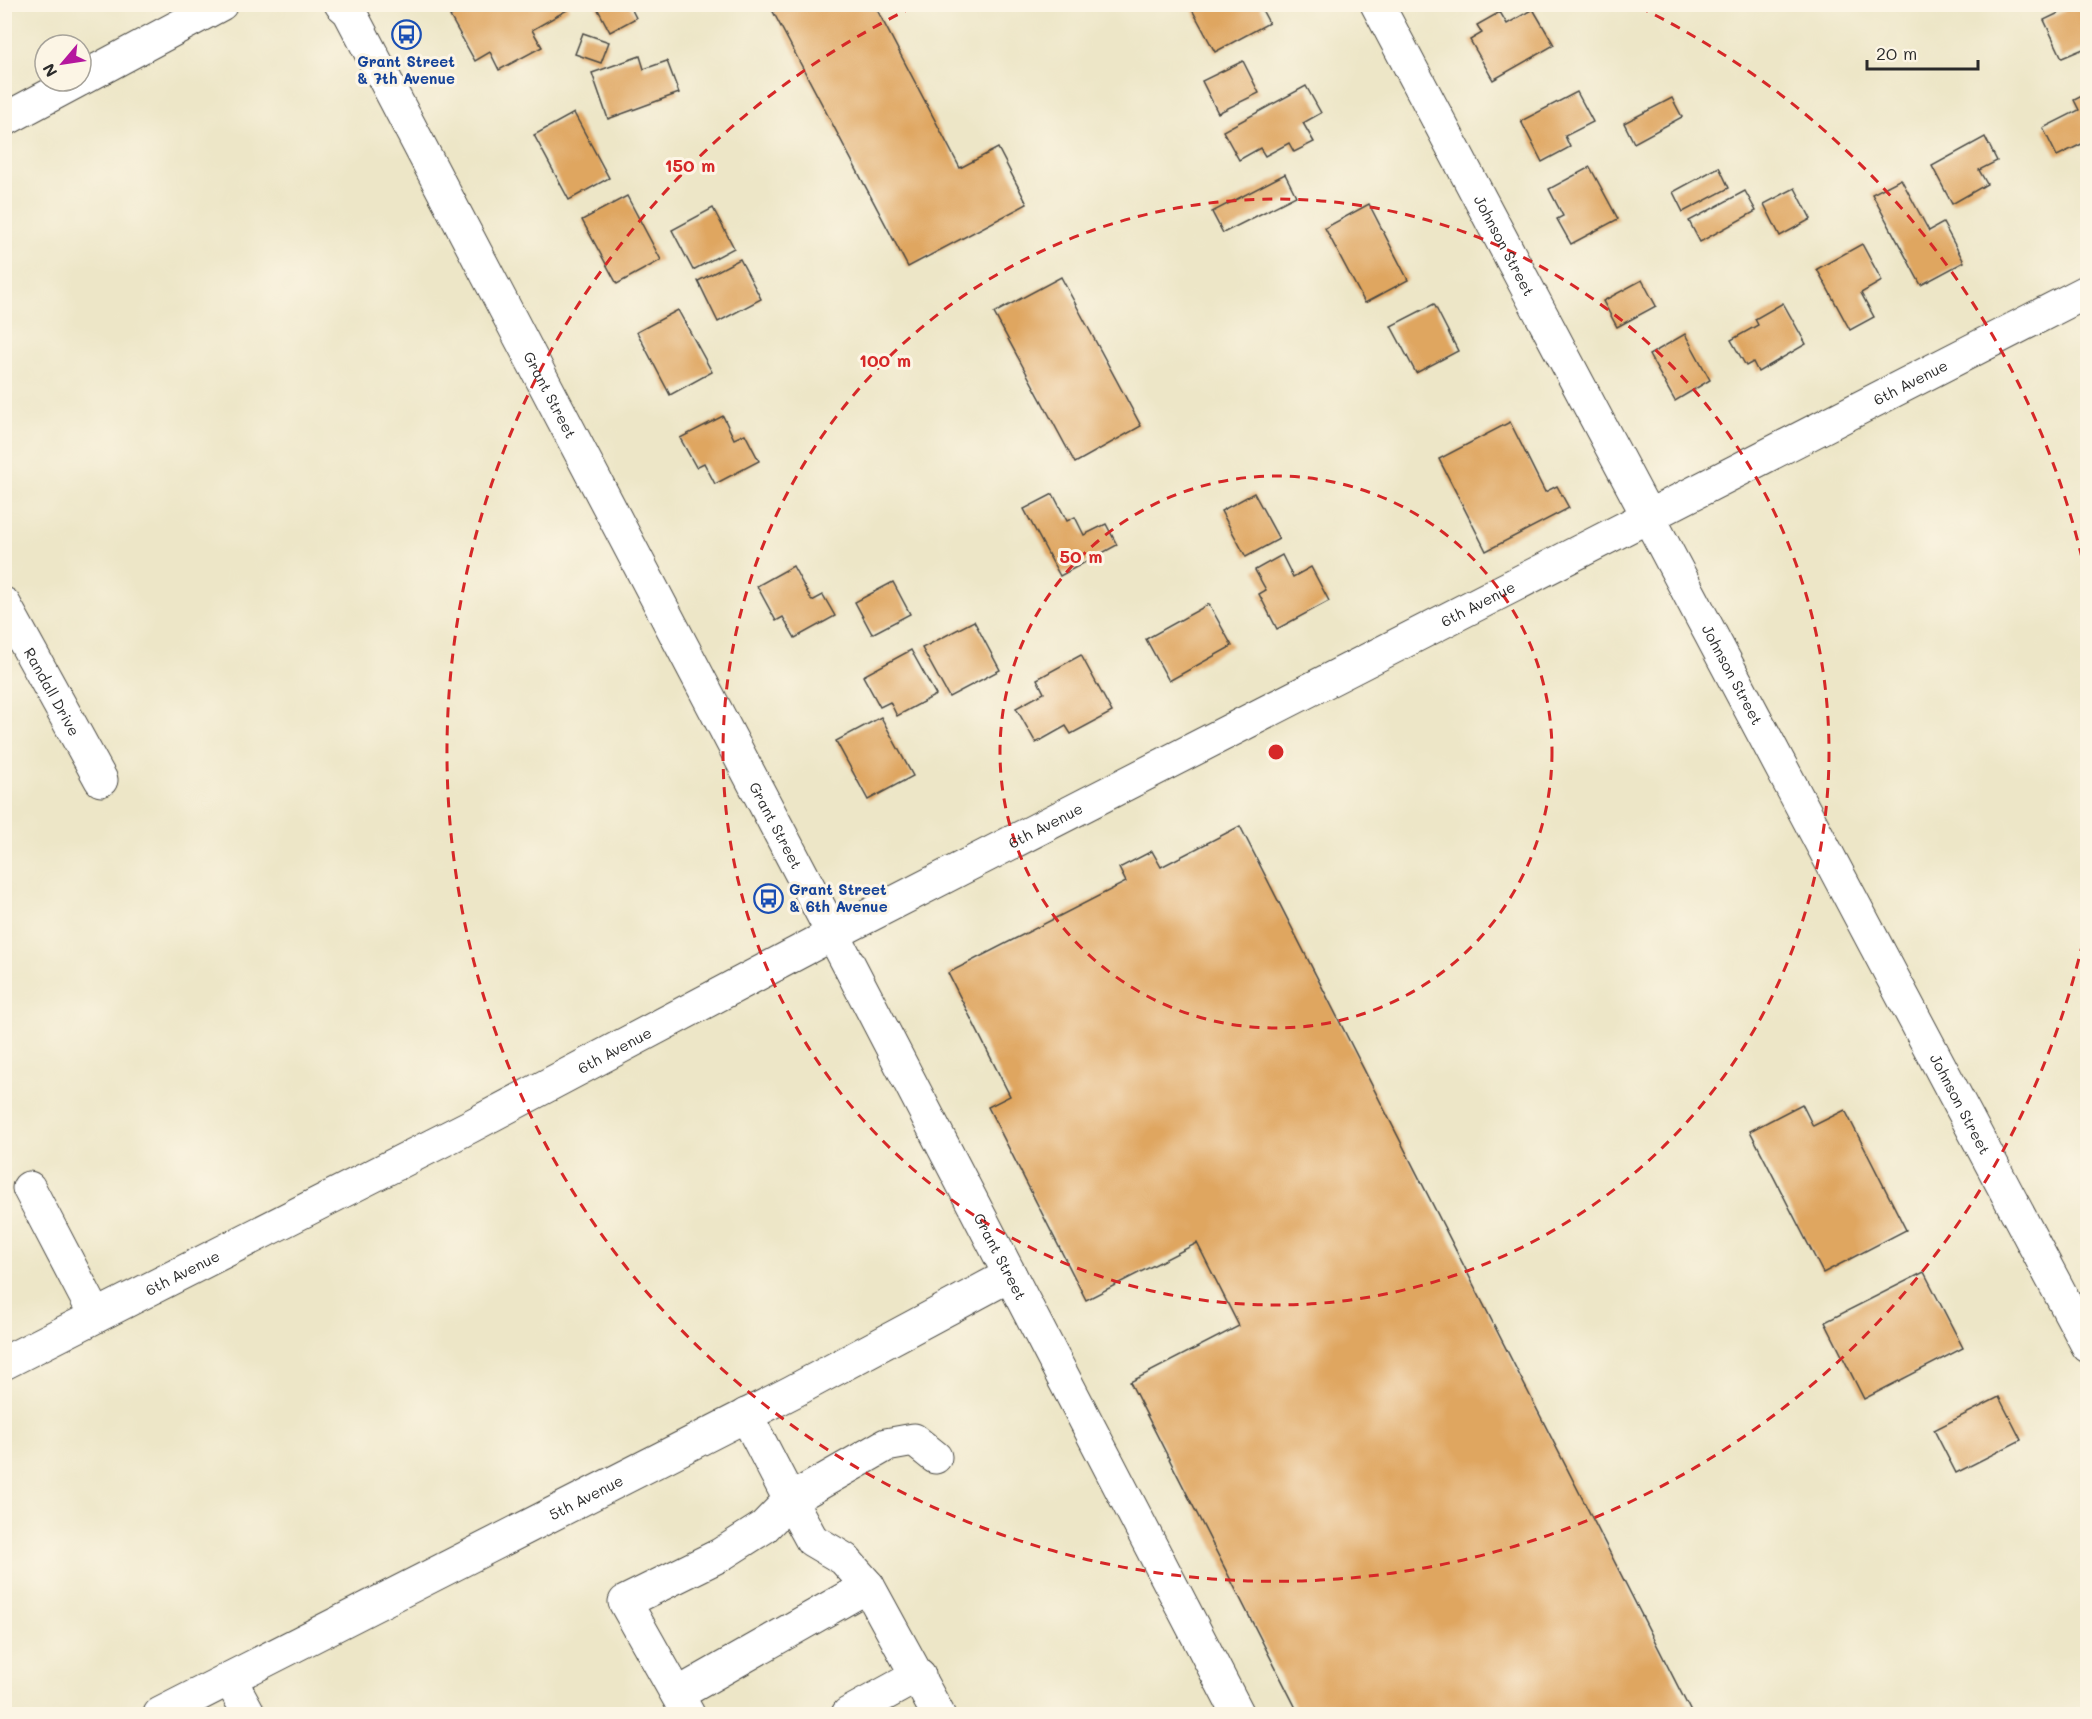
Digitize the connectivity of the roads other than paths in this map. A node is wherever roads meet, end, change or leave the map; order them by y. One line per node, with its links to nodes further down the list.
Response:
1 (221, 4): 4 (street)
2 (341, 4): 11 (street, Grant Street)
3 (1377, 4): 8 (street, Johnson Street)
4 (93, 73)
5 (55, 93): 6 (street)
6 (4, 120)
7 (2088, 291): 8 (street, 6th Avenue)
8 (1647, 517): 11 (street, 6th Avenue); 15 (street, Johnson Street)
9 (4, 604): 10 (street, Randall Drive)
10 (101, 780)
11 (833, 934): 13 (street, Grant Street); 14 (street, 6th Avenue)
12 (29, 1188): 14 (street)
13 (1010, 1275): 17 (street, 5th Avenue); 28 (street, Grant Street)
14 (96, 1316): 16 (street, 6th Avenue)
15 (2088, 1346)
16 (4, 1363)
17 (746, 1415): 19 (street); 22 (street, 5th Avenue)
18 (935, 1457): 19 (street)
19 (790, 1500): 20 (street); 23 (street)
20 (868, 1586): 21 (street); 23 (street)
21 (919, 1675): 26 (street); 27 (street)
22 (230, 1679): 24 (street, 5th Avenue); 25 (street)
23 (683, 1704)
24 (176, 1711)
25 (249, 1714)
26 (848, 1714)
27 (938, 1714)
28 (1238, 1714)

